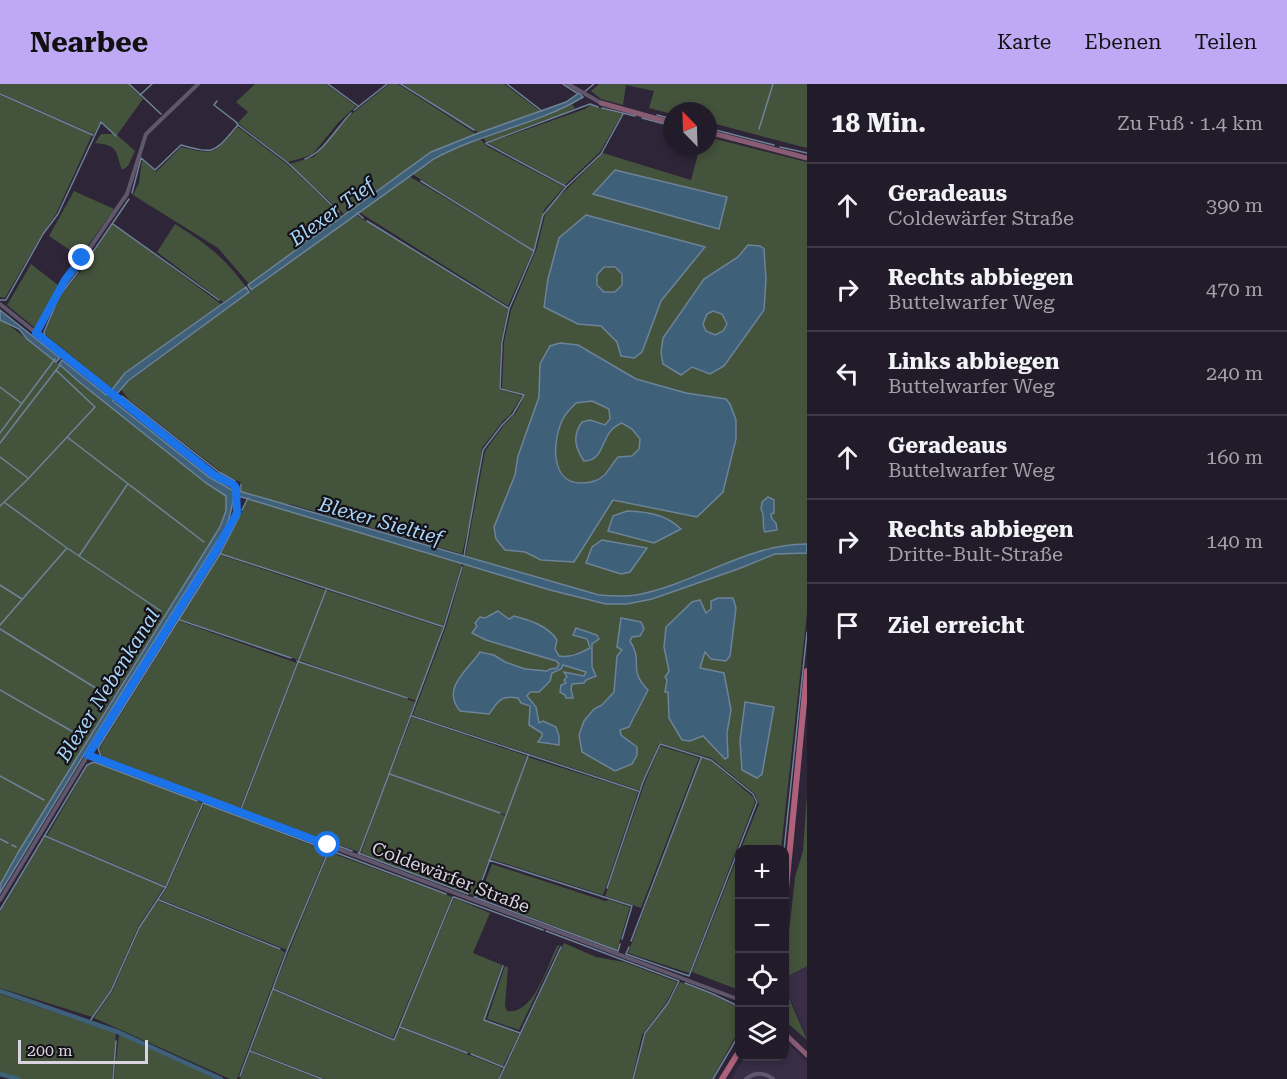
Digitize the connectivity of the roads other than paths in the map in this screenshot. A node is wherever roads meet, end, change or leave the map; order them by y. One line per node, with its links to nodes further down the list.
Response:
1 (198, 84): 8 (street)
2 (568, 84): 3 (street)
3 (601, 103): 4 (street)
4 (663, 120)
5 (717, 134): 6 (street)
6 (807, 158)
7 (0, 304): 8 (street)
8 (36, 333): 10 (street)
9 (807, 671): 11 (main road)
10 (88, 755): 12 (street); 13 (street, Coldewärfer Straße)
11 (785, 899)
12 (0, 900)
13 (735, 998)
14 (789, 1038): 15 (street)
15 (807, 1055)
16 (735, 1058): 17 (main road)
17 (722, 1079)
18 (746, 1079): 19 (street)
19 (773, 1079)

